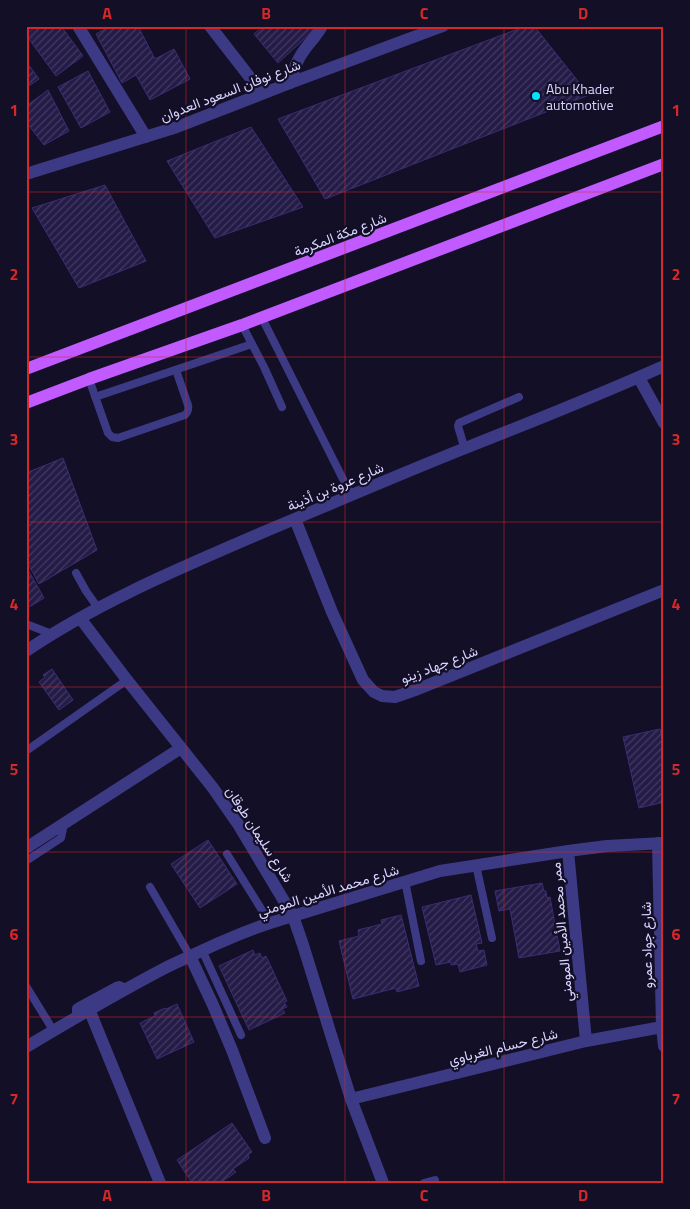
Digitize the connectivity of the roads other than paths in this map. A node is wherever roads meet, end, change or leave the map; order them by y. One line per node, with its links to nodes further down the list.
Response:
1 (78, 26): 8 (street)
2 (210, 26): 6 (street)
3 (322, 26): 5 (street)
4 (443, 26): 5 (street, شارع نوفان السعود العدوان)
5 (290, 83): 6 (street, شارع نوفان السعود العدوان)
6 (262, 93): 8 (street, شارع نوفان السعود العدوان)
7 (664, 126): 15 (main road, شارع مكة المكرمة)
8 (146, 137): 10 (street, شارع نوفان السعود العدوان)
9 (664, 164): 11 (main road)
10 (26, 174)
11 (262, 318): 12 (main road); 25 (lane)
12 (242, 325): 13 (lane); 18 (main road)
13 (252, 344): 16 (lane); 22 (lane)
14 (664, 366): 17 (street, شارع عروة بن أذينة)
15 (26, 369)
16 (176, 370): 19 (lane); 19 (lane)
17 (639, 378): 23 (street); 24 (street, شارع عروة بن أذينة)
18 (89, 379): 19 (lane); 21 (main road)
19 (95, 397)
20 (519, 397): 24 (lane)
21 (26, 403)
22 (282, 407)
23 (664, 423)
24 (467, 448): 25 (street, شارع عروة بن أذينة)
25 (351, 495): 26 (street, شارع عروة بن أذينة)
26 (295, 519): 28 (street, شارع جهاد زينو); 29 (street, شارع عروة بن أذينة)
27 (76, 573): 29 (lane)
28 (664, 590)
29 (98, 608): 30 (street, شارع عروة بن أذينة)
30 (80, 618): 32 (street, شارع عروة بن أذينة); 34 (street, شارع سليمان طوقان)
31 (26, 624): 32 (lane)
32 (52, 634): 33 (street, شارع عروة بن أذينة)
33 (26, 652)
34 (127, 680): 35 (street, شارع سليمان طوقان); 36 (lane)
35 (181, 748): 37 (street); 46 (street, شارع سليمان طوقان)
36 (26, 751)
37 (64, 824): 39 (street); 42 (lane)
38 (661, 843): 40 (street, شارع محمد الأمين المومني); 56 (street, شارع جواد عمرو)
39 (26, 848)
40 (568, 851): 43 (street, شارع محمد الأمين المومني); 59 (street, ممر محمد الأمين المومني)
41 (227, 854): 47 (lane)
42 (26, 860)
43 (476, 865): 44 (street, شارع محمد الأمين المومني); 48 (lane)
44 (404, 881): 46 (street, شارع محمد الأمين المومني); 51 (lane)
45 (150, 886): 50 (lane)
46 (293, 916): 47 (street, شارع محمد الأمين المومني); 62 (street, شارع سليمان طوقان)
47 (270, 923): 49 (street, شارع محمد الأمين المومني)
48 (492, 938)
49 (202, 950): 50 (street, شارع محمد الأمين المومني); 58 (lane)
50 (190, 956): 53 (street, شارع محمد الأمين المومني); 63 (street)
51 (421, 961)
52 (26, 986): 57 (lane)
53 (126, 988): 54 (street, شارع محمد الأمين المومني); 55 (lane)
54 (89, 1009): 55 (street, شارع محمد الأمين المومني); 65 (street)
55 (76, 1016): 57 (street, شارع محمد الأمين المومني)
56 (662, 1027): 59 (street, شارع حسام الغرباوي); 61 (street, شارع جواد عمرو)
57 (53, 1030): 60 (street, شارع محمد الأمين المومني)
58 (241, 1035)
59 (586, 1041): 62 (street, شارع حسام الغرباوي)
60 (26, 1046)
61 (664, 1046)
62 (351, 1100): 66 (street, شارع سليمان طوقان)
63 (265, 1138)
64 (435, 1180): 67 (lane)
65 (160, 1183)
66 (383, 1183)
67 (424, 1183)

